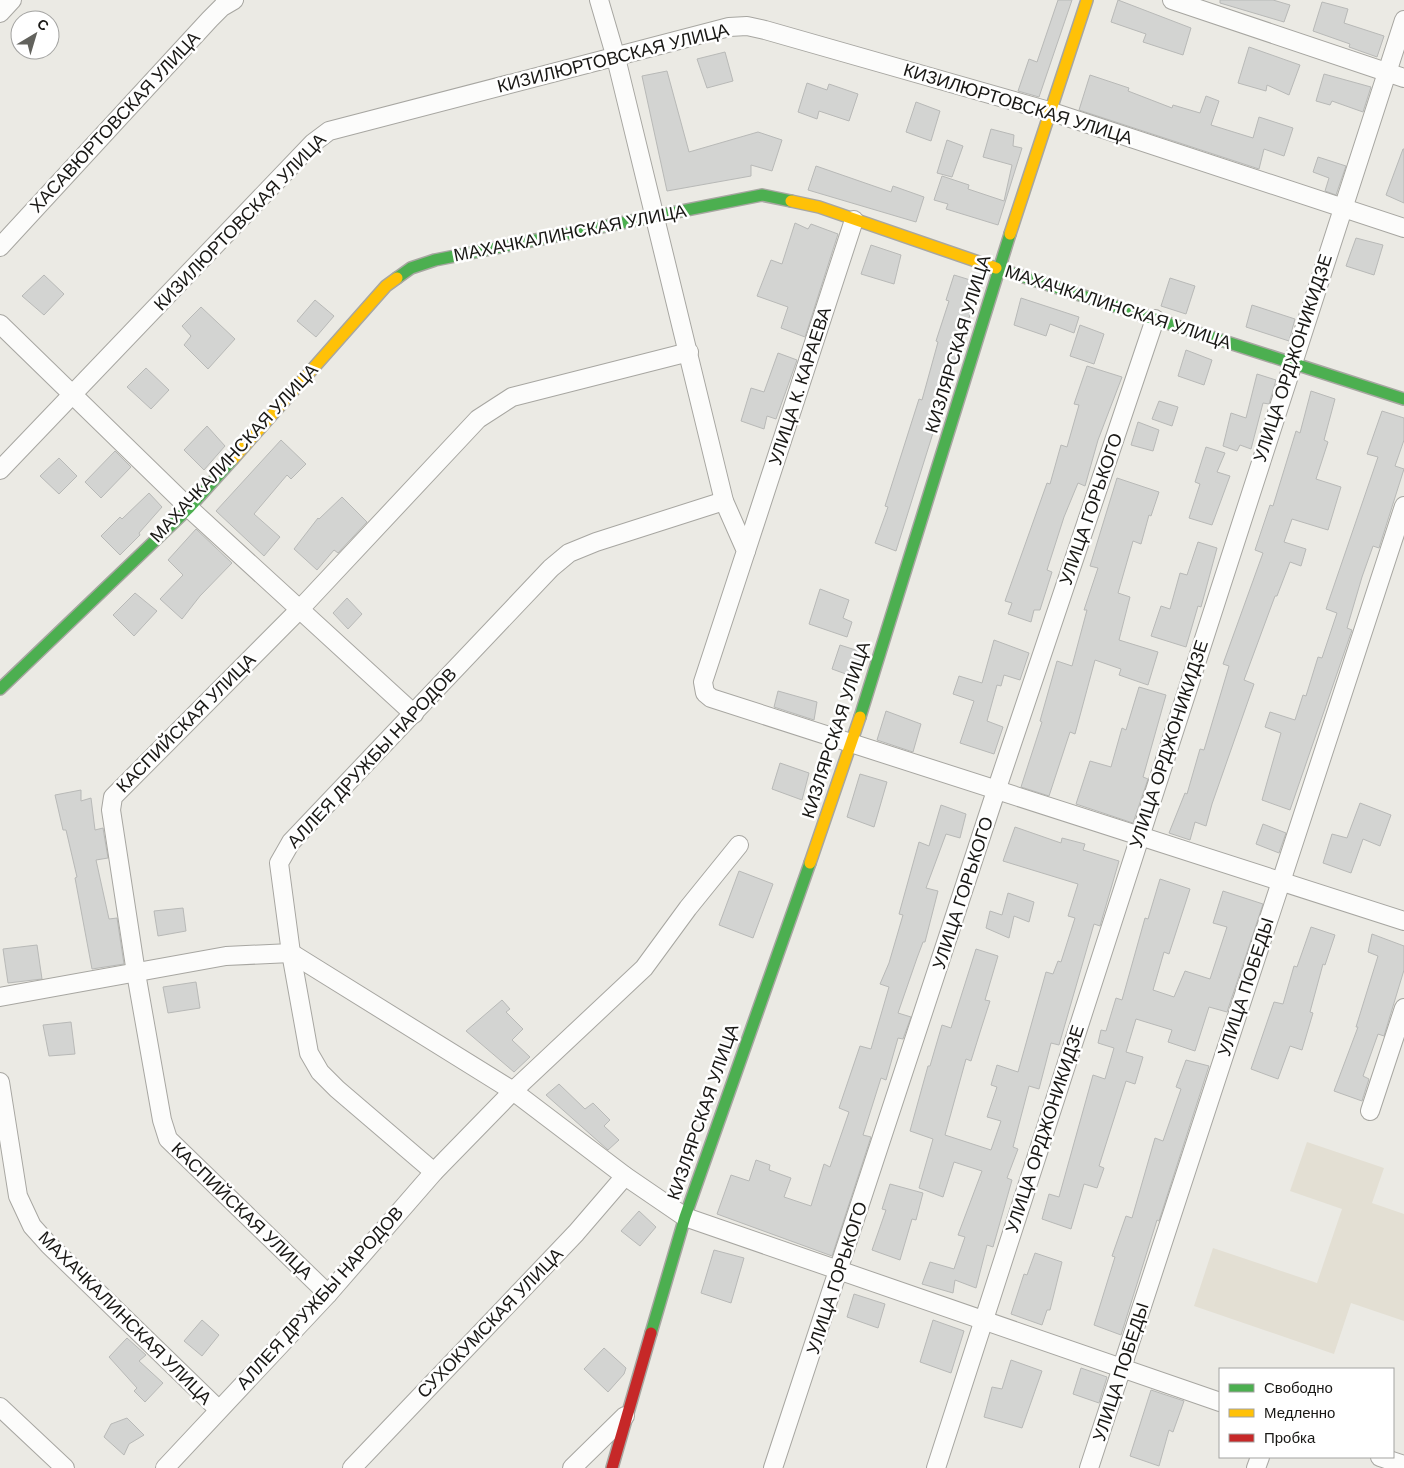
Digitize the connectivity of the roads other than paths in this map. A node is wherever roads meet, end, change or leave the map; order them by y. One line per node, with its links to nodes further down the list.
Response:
1 (12, 0): 6 (street)
2 (234, 0): 15 (street, ХАСАВЮРТОВСКАЯ УЛИЦА)
3 (599, 0): 8 (street)
4 (1087, 0): 10 (street, КИЗЛЯРСКАЯ УЛИЦА)
5 (1172, 0): 9 (street)
6 (0, 13)
7 (1404, 20): 9 (street, УЛИЦА ОРДЖОНИКИДЗЕ)
8 (616, 58): 10 (street, КИЗИЛЮРТОВСКАЯ УЛИЦА); 12 (street); 21 (street, КИЗИЛЮРТОВСКАЯ УЛИЦА)
9 (1396, 76): 11 (street, УЛИЦА ОРДЖОНИКИДЗЕ)
10 (1049, 111): 11 (street, КИЗИЛЮРТОВСКАЯ УЛИЦА); 16 (street, КИЗЛЯРСКАЯ УЛИЦА)
11 (1342, 207): 14 (street, КИЗИЛЮРТОВСКАЯ УЛИЦА); 20 (street, УЛИЦА ОРДЖОНИКИДЗЕ)
12 (654, 217): 13 (street, МАХАЧКАЛИНСКАЯ УЛИЦА); 19 (street); 26 (street, МАХАЧКАЛИНСКАЯ УЛИЦА)
13 (854, 220): 16 (street, МАХАЧКАЛИНСКАЯ УЛИЦА); 27 (street, УЛИЦА К. КАРАЕВА)
14 (1404, 228)
15 (0, 247)
16 (1000, 269): 17 (street, МАХАЧКАЛИНСКАЯ УЛИЦА); 31 (street, КИЗЛЯРСКАЯ УЛИЦА)
17 (1155, 319): 20 (street, МАХАЧКАЛИНСКАЯ УЛИЦА); 32 (street, УЛИЦА ГОРЬКОГО)
18 (0, 324): 21 (street)
19 (688, 352): 24 (street); 28 (street, КАСПИЙСКАЯ УЛИЦА)
20 (1292, 363): 22 (street, МАХАЧКАЛИНСКАЯ УЛИЦА); 33 (street, УЛИЦА ОРДЖОНИКИДЗЕ)
21 (73, 395): 23 (street, КИЗИЛЮРТОВСКАЯ УЛИЦА); 26 (street)
22 (1404, 399)
23 (0, 470)
24 (724, 502): 27 (street); 30 (street, АЛЛЕЯ ДРУЖБЫ НАРОДОВ)
25 (1404, 506): 35 (street, УЛИЦА ПОБЕДЫ)
26 (189, 508): 28 (street); 29 (street, МАХАЧКАЛИНСКАЯ УЛИЦА)
27 (746, 551): 31 (street, УЛИЦА К. КАРАЕВА)
28 (300, 609): 30 (street); 38 (street, КАСПИЙСКАЯ УЛИЦА)
29 (0, 689)
30 (414, 714): 37 (street, АЛЛЕЯ ДРУЖБЫ НАРОДОВ)
31 (852, 745): 32 (street); 46 (street, КИЗЛЯРСКАЯ УЛИЦА)
32 (996, 791): 33 (street); 47 (street, УЛИЦА ГОРЬКОГО)
33 (1139, 836): 35 (street); 49 (street, УЛИЦА ОРДЖОНИКИДЗЕ)
34 (739, 845): 42 (street, АЛЛЕЯ ДРУЖБЫ НАРОДОВ)
35 (1281, 882): 36 (street); 50 (street, УЛИЦА ПОБЕДЫ)
36 (1404, 921)
37 (291, 953): 38 (street); 42 (street); 44 (street, АЛЛЕЯ ДРУЖБЫ НАРОДОВ)
38 (136, 973): 39 (street); 48 (street, КАСПИЙСКАЯ УЛИЦА)
39 (0, 997)
40 (1404, 1008): 43 (street)
41 (0, 1082): 53 (street, МАХАЧКАЛИНСКАЯ УЛИЦА)
42 (513, 1092): 44 (street, АЛЛЕЯ ДРУЖБЫ НАРОДОВ); 45 (street)
43 (1370, 1111)
44 (434, 1172): 48 (street, АЛЛЕЯ ДРУЖБЫ НАРОДОВ)
45 (625, 1176): 46 (street); 59 (street, СУХОКУМСКАЯ УЛИЦА)
46 (685, 1217): 47 (street); 54 (street, КИЗЛЯРСКАЯ УЛИЦА)
47 (840, 1270): 49 (street); 62 (street, УЛИЦА ГОРЬКОГО)
48 (328, 1294): 53 (street, АЛЛЕЯ ДРУЖБЫ НАРОДОВ)
49 (984, 1321): 50 (street); 63 (street, УЛИЦА ОРДЖОНИКИДЗЕ)
50 (1122, 1368): 51 (street); 64 (street, УЛИЦА ПОБЕДЫ)
51 (1219, 1402)
52 (0, 1407): 57 (street)
53 (218, 1409): 58 (street, АЛЛЕЯ ДРУЖБЫ НАРОДОВ)
54 (629, 1413): 60 (street); 61 (street, КИЗЛЯРСКАЯ УЛИЦА)
55 (1383, 1458): 56 (street)
56 (1404, 1465)
57 (65, 1468)
58 (164, 1468)
59 (352, 1468)
60 (572, 1468)
61 (612, 1468)
62 (773, 1468)
63 (936, 1468)
64 (1089, 1468)

